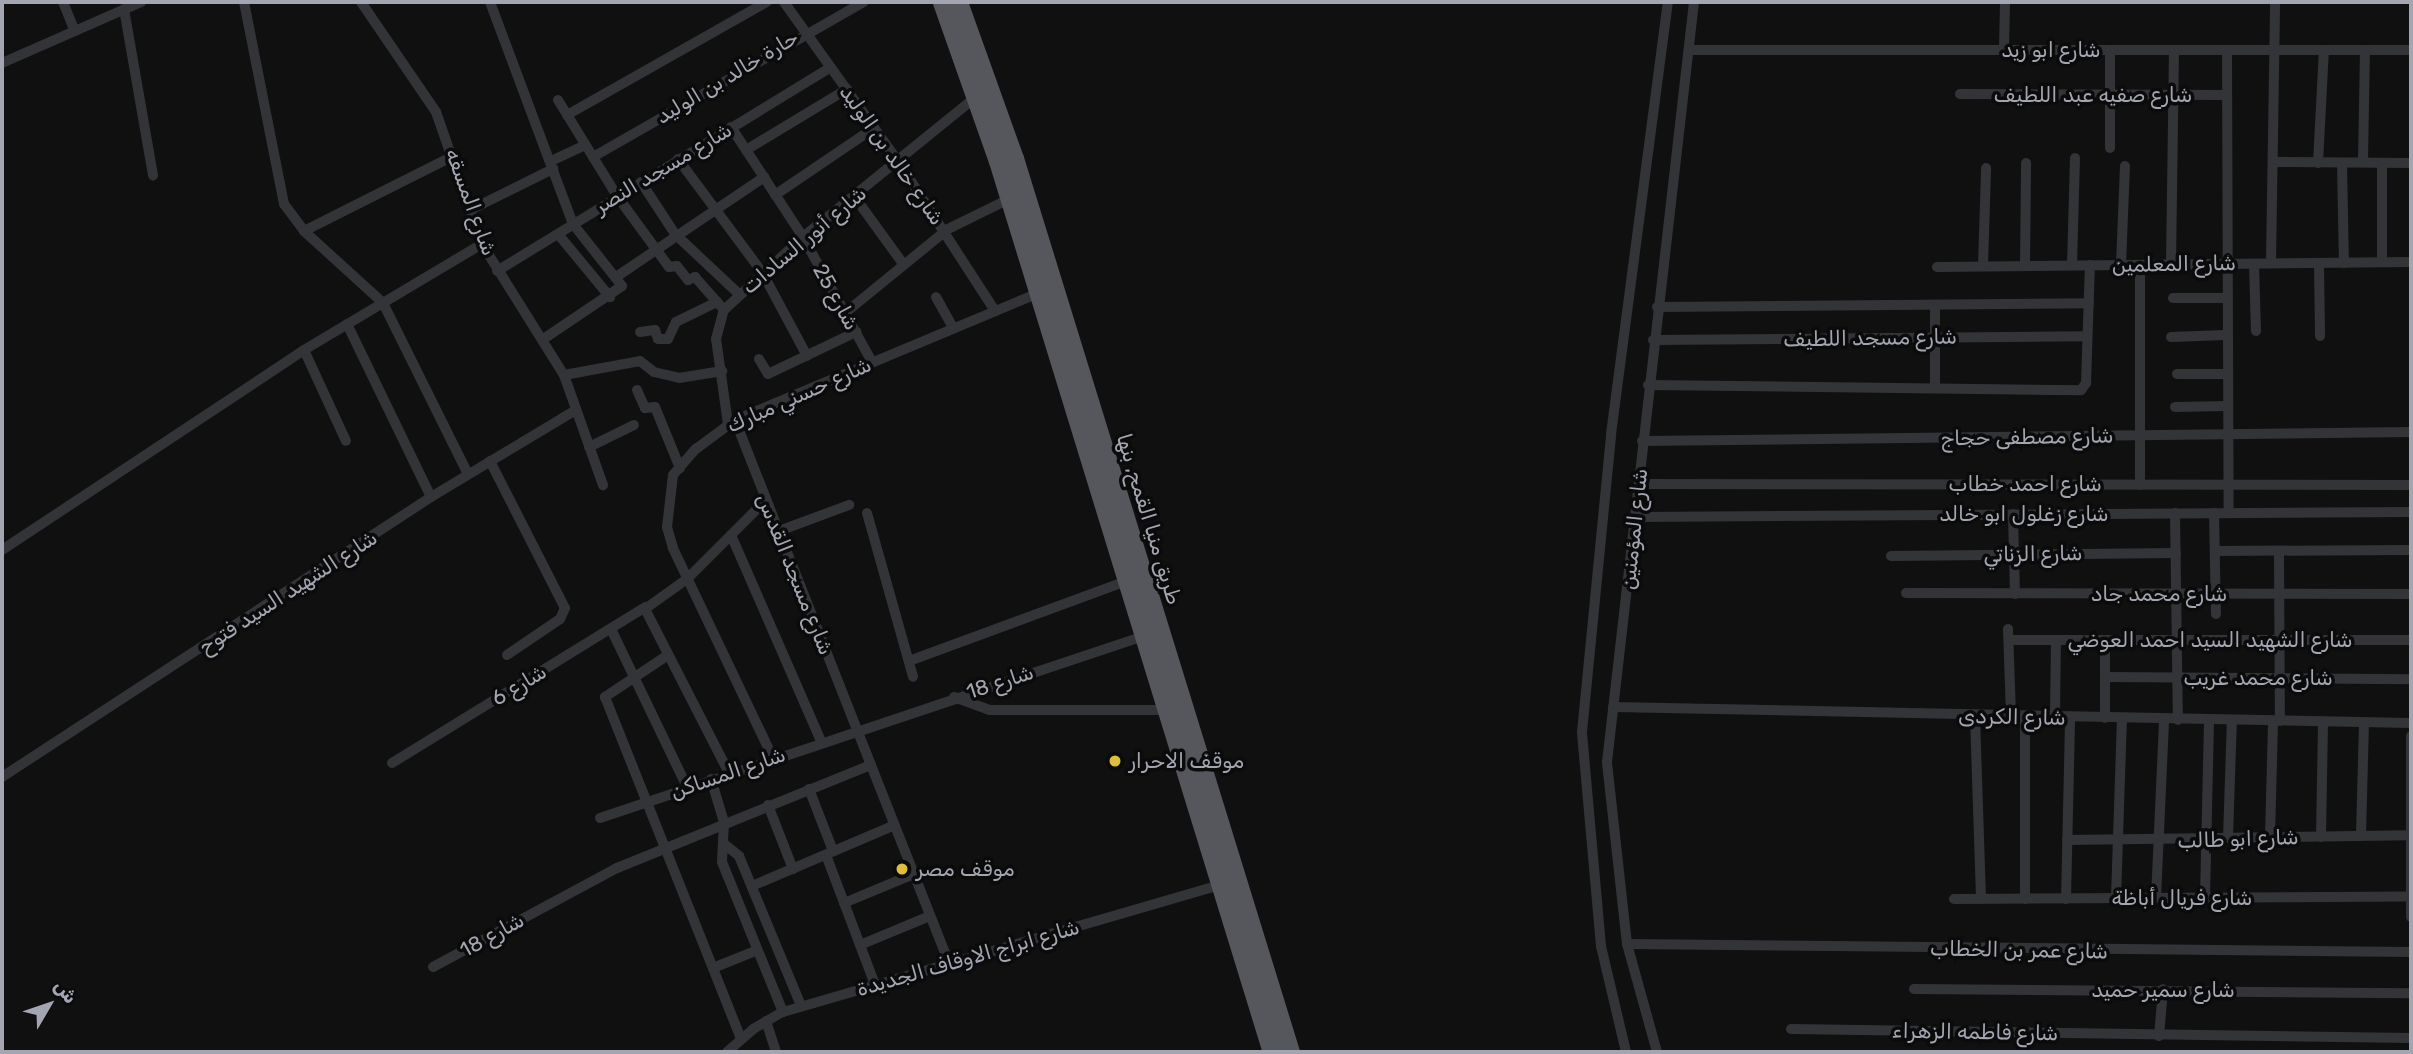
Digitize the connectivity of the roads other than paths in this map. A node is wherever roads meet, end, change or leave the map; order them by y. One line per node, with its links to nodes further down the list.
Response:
1 (64, 2): 16 (street)
2 (141, 2): 15 (street)
3 (244, 2): 67 (street)
4 (361, 2): 42 (street, شارع المسقه)
5 (490, 2): 54 (street)
6 (767, 2): 36 (street)
7 (784, 2): 17 (street, شارع خالد بن الوليد)
8 (864, 2): 17 (street, حارة خالد بن الوليد)
9 (942, 2): 34 (highway, طريق منيا القمح, بنها)
10 (958, 2): 279 (highway, طريق منيا القمح, بنها)
11 (1668, 2): 280 (street, شارع المؤمنين)
12 (1694, 2): 18 (street, شارع المؤمنين)
13 (2005, 2): 19 (street)
14 (2275, 2): 26 (street)
15 (124, 9): 16 (street); 57 (street)
16 (75, 31): 27 (street)
17 (805, 31): 28 (street, شارع خالد بن الوليد); 43 (street, حارة خالد بن الوليد)
18 (1690, 50): 19 (street, شارع ابو زيد); 103 (street, شارع المؤمنين)
19 (2004, 50): 20 (street, شارع ابو زيد)
20 (2110, 50): 21 (street, شارع ابو زيد); 31 (street)
21 (2174, 50): 22 (street, شارع ابو زيد); 32 (street)
22 (2227, 50): 26 (street, شارع ابو زيد); 33 (street)
23 (2324, 50): 24 (street, شارع ابو زيد); 26 (street, شارع ابو زيد); 50 (street)
24 (2365, 50): 25 (street, شارع ابو زيد); 48 (street)
25 (2411, 50)
26 (2276, 51): 47 (street)
27 (2, 63)
28 (831, 67): 29 (street, شارع خالد بن الوليد); 37 (street, شارع مسجد النصر)
29 (847, 89): 38 (street, شارع خالد بن الوليد); 41 (street)
30 (1960, 94): 31 (street, شارع صفيه عبد اللطيف)
31 (2110, 95): 32 (street, شارع صفيه عبد اللطيف); 40 (street)
32 (2173, 95): 33 (street, شارع صفيه عبد اللطيف); 78 (street)
33 (2226, 95): 79 (street)
34 (976, 97): 46 (street, شارع أنور السادات); 63 (highway, طريق منيا القمح, بنها)
35 (558, 100): 36 (street)
36 (567, 115): 39 (street)
37 (731, 127): 41 (street, شارع 25); 45 (street, شارع مسجد النصر)
38 (874, 128): 46 (street, شارع خالد بن الوليد); 60 (street)
39 (585, 145): 43 (street); 54 (street)
40 (2110, 148)
41 (746, 150): 58 (street, شارع 25)
42 (453, 156): 64 (street, شارع المسقه); 67 (street)
43 (593, 157): 61 (street)
44 (2075, 158): 83 (street)
45 (678, 159): 59 (street, شارع مسجد النصر); 65 (street)
46 (898, 161): 62 (street, شارع أنور السادات); 68 (street, شارع خالد بن الوليد)
47 (2273, 162): 50 (street); 81 (street)
48 (2363, 162): 51 (street); 52 (street)
49 (2025, 163): 88 (street)
50 (2318, 163): 51 (street)
51 (2342, 163): 77 (street)
52 (2382, 163): 53 (street); 74 (street)
53 (2411, 163)
54 (552, 165): 64 (street); 66 (street)
55 (2125, 166): 85 (street)
56 (1986, 168): 87 (street)
57 (153, 176)
58 (764, 177): 60 (street, شارع 25); 65 (street)
59 (641, 182): 61 (street, شارع مسجد النصر); 70 (street)
60 (775, 194): 71 (street, شارع 25)
61 (617, 196): 66 (street, شارع مسجد النصر); 73 (street)
62 (854, 196): 71 (street, شارع أنور السادات); 82 (street)
63 (1009, 199): 68 (street); 93 (highway, طريق منيا القمح, بنها)
64 (470, 210): 72 (street, شارع المسقه)
65 (711, 211): 70 (street); 91 (street)
66 (573, 224): 69 (street, شارع مسجد النصر); 92 (street)
67 (304, 231): 99 (street)
68 (946, 231): 82 (street); 104 (street, شارع خالد بن الوليد)
69 (558, 234): 90 (street, شارع مسجد النصر); 95 (street)
70 (676, 234): 73 (street); 94 (street)
71 (803, 237): 91 (street, شارع أنور السادات); 105 (street, شارع 25)
72 (482, 244): 90 (street, شارع المسقه); 99 (street)
73 (657, 251): 92 (street); 101 (street)
74 (2382, 262): 75 (street, شارع المعلمين); 77 (street, شارع المعلمين)
75 (2411, 262)
76 (2319, 263): 77 (street, شارع المعلمين); 81 (street, شارع المعلمين); 113 (street)
77 (2344, 263)
78 (2171, 264): 79 (street, شارع المعلمين); 86 (street, شارع المعلمين)
79 (2224, 264): 80 (street, شارع المعلمين); 98 (street)
80 (2254, 264): 81 (street, شارع المعلمين); 108 (street)
81 (2271, 264)
82 (904, 265): 105 (street)
83 (2072, 265): 84 (street, شارع المعلمين); 88 (street, شارع المعلمين)
84 (2091, 265): 85 (street, شارع المعلمين); 100 (street)
85 (2121, 265): 86 (street, شارع المعلمين)
86 (2140, 265): 135 (street)
87 (1983, 266): 88 (street, شارع المعلمين); 89 (street, شارع المعلمين)
88 (2025, 266)
89 (1937, 267)
90 (497, 271): 116 (street, شارع المسقه)
91 (762, 272): 94 (street, شارع أنور السادات); 119 (street)
92 (616, 277): 95 (street)
93 (1038, 293): 104 (street, شارع حسني مبارك); 168 (highway, طريق منيا القمح, بنها)
94 (739, 294): 101 (street, شارع أنور السادات)
95 (610, 297): 116 (street)
96 (936, 297): 107 (street)
97 (2173, 298): 98 (street)
98 (2225, 298): 111 (street)
99 (383, 303): 106 (street); 142 (street)
100 (2089, 303): 102 (street); 112 (street)
101 (720, 306): 109 (street); 122 (street, شارع أنور السادات)
102 (1935, 306): 103 (street); 114 (street)
103 (1657, 307): 117 (street, شارع المؤمنين)
104 (995, 311): 107 (street, شارع حسني مبارك)
105 (845, 313): 110 (street, شارع 25)
106 (347, 324): 118 (street); 148 (street)
107 (953, 328): 121 (street, شارع حسني مبارك)
108 (2256, 331)
109 (640, 332)
110 (856, 332): 119 (street); 121 (street, شارع 25)
111 (2225, 335): 115 (street); 124 (street)
112 (2087, 336): 114 (street, شارع مسجد اللطيف); 127 (street)
113 (2319, 336)
114 (1935, 337): 117 (street, شارع مسجد اللطيف); 127 (street)
115 (2171, 337)
116 (545, 338): 125 (street, شارع المسقه)
117 (1653, 340): 126 (street, شارع المؤمنين)
118 (304, 350): 137 (street); 160 (street)
119 (807, 356): 120 (street)
120 (759, 359)
121 (872, 362): 132 (street, شارع حسني مبارك)
122 (722, 371): 125 (street); 132 (street, شارع أنور السادات)
123 (2177, 374): 124 (street)
124 (2226, 374): 129 (street)
125 (564, 375): 131 (street, شارع المسقه)
126 (1648, 385): 127 (street); 138 (street, شارع المؤمنين)
127 (1935, 388)
128 (637, 390): 141 (street)
129 (2227, 406): 130 (street); 136 (street)
130 (2175, 407)
131 (576, 410): 139 (street, شارع المسقه); 140 (street, شارع الشهيد السيد فتوح)
132 (732, 422): 141 (street, شارع حسني مبارك); 149 (street, شارع مسجد القدس)
133 (634, 425): 139 (street)
134 (2411, 432): 136 (street, شارع مصطفى حجاج)
135 (2140, 435): 136 (street, شارع مصطفى حجاج); 138 (street, شارع مصطفى حجاج); 145 (street)
136 (2227, 435): 146 (street)
137 (346, 441)
138 (1642, 441): 143 (street, شارع المؤمنين)
139 (589, 447): 144 (street, شارع المسقه)
140 (490, 461): 142 (street, شارع الشهيد السيد فتوح); 184 (street)
141 (680, 468): 167 (street, شارع حسني مبارك)
142 (468, 474): 148 (street, شارع الشهيد السيد فتوح)
143 (1639, 484): 145 (street, شارع احمد خطاب); 157 (street, شارع المؤمنين)
144 (603, 485)
145 (2140, 485): 146 (street, شارع احمد خطاب)
146 (2228, 485): 147 (street, شارع احمد خطاب); 155 (street)
147 (2411, 485)
148 (431, 497): 219 (street, شارع الشهيد السيد فتوح)
149 (765, 501): 158 (street, شارع مسجد القدس); 159 (street, شارع 6)
150 (849, 505): 158 (street)
151 (2411, 512): 155 (street, شارع زغلول ابو خالد)
152 (867, 513): 186 (street)
153 (2175, 513): 154 (street, شارع زغلول ابو خالد); 156 (street, شارع زغلول ابو خالد); 164 (street)
154 (2214, 513): 155 (street, شارع زغلول ابو خالد); 162 (street)
155 (2229, 513)
156 (2013, 514): 157 (street, شارع زغلول ابو خالد); 165 (street)
157 (1637, 517): 194 (street, شارع المؤمنين)
158 (779, 531): 211 (street, شارع مسجد القدس)
159 (731, 535): 167 (street, شارع 6); 213 (street)
160 (2, 550)
161 (2411, 550): 163 (street)
162 (2215, 551): 163 (street); 172 (street)
163 (2279, 551): 173 (street)
164 (2176, 553): 165 (street, شارع الزناتي); 170 (street)
165 (2014, 554): 166 (street, شارع الزناتي); 171 (street)
166 (1891, 556)
167 (687, 579): 175 (street, شارع 6); 214 (street, شارع حسني مبارك)
168 (1127, 581): 178 (highway, طريق منيا القمح, بنها); 186 (street)
169 (1906, 593): 171 (street, شارع محمد جاد)
170 (2176, 593): 171 (street, شارع محمد جاد); 172 (street, شارع محمد جاد); 181 (street)
171 (2014, 594)
172 (2216, 594): 173 (street, شارع محمد جاد); 176 (street)
173 (2279, 594): 174 (street, شارع محمد جاد); 182 (street)
174 (2411, 594)
175 (646, 607): 177 (street, شارع 6); 185 (street)
176 (2216, 614)
177 (611, 629): 189 (street); 215 (street, شارع 6)
178 (1144, 636): 193 (street, شارع 18); 195 (highway, طريق منيا القمح, بنها)
179 (2056, 640): 180 (street, شارع الشهيد السيد احمد العوضي); 197 (street, شارع الشهيد السيد احمد العوضي); 199 (street)
180 (2105, 640): 181 (street, شارع الشهيد السيد احمد العوضي); 188 (street)
181 (2177, 640): 182 (street, شارع الشهيد السيد احمد العوضي); 190 (street)
182 (2280, 640): 183 (street, شارع الشهيد السيد احمد العوضي); 191 (street)
183 (2411, 640)
184 (507, 654)
185 (668, 655): 189 (street); 218 (street)
186 (909, 661): 187 (street)
187 (913, 677)
188 (2105, 677): 190 (street, شارع محمد غريب); 201 (street)
189 (634, 678): 221 (street); 223 (street)
190 (2177, 678): 191 (street, شارع محمد غريب); 204 (street)
191 (2280, 678): 192 (street, شارع محمد غريب); 207 (street)
192 (2411, 679)
193 (954, 697): 195 (street); 211 (street, شارع 18)
194 (1613, 707): 196 (street, شارع الكردى); 258 (street, شارع المؤمنين)
195 (1167, 710): 244 (highway, طريق منيا القمح, بنها)
196 (1975, 717): 197 (street, شارع الكردى); 251 (street)
197 (2011, 717): 198 (street, شارع الكردى)
198 (2025, 717): 199 (street, شارع الكردى); 252 (street)
199 (2055, 718): 200 (street, شارع الكردى)
200 (2070, 718): 201 (street, شارع الكردى); 235 (street)
201 (2105, 719): 202 (street, شارع الكردى)
202 (2122, 719): 203 (street, شارع الكردى); 238 (street)
203 (2164, 719): 204 (street, شارع الكردى); 236 (street)
204 (2178, 720): 205 (street, شارع الكردى)
205 (2209, 720): 206 (street, شارع الكردى); 233 (street)
206 (2232, 720): 207 (street, شارع الكردى); 234 (street)
207 (2277, 721): 208 (street, شارع الكردى); 232 (street)
208 (2323, 722): 209 (street, شارع الكردى); 230 (street)
209 (2364, 722): 210 (street, شارع الكردى); 231 (street)
210 (2411, 723)
211 (856, 729): 213 (street, شارع المساكن); 216 (street, شارع مسجد القدس)
212 (2411, 736): 217 (street)
213 (821, 741): 214 (street, شارع المساكن)
214 (773, 758): 218 (street, شارع المساكن)
215 (392, 763)
216 (871, 765): 222 (street, شارع 18); 228 (street, شارع مسجد القدس)
217 (2411, 768): 226 (street)
218 (729, 773): 220 (street, شارع المساكن)
219 (2, 777)
220 (711, 779): 221 (street, شارع المساكن); 227 (street)
221 (687, 788): 223 (street, شارع المساكن)
222 (809, 789): 224 (street, شارع 18); 240 (street)
223 (647, 802): 225 (street, شارع المساكن); 239 (street)
224 (768, 805): 227 (street, شارع 18); 242 (street)
225 (600, 818)
226 (2411, 818): 229 (street)
227 (724, 822): 237 (street); 239 (street, شارع 18)
228 (895, 825): 240 (street); 243 (street, شارع مسجد القدس)
229 (2410, 835): 231 (street, شارع ابو طالب); 241 (street)
230 (2321, 836): 231 (street, شارع ابو طالب); 232 (street, شارع ابو طالب)
231 (2361, 836)
232 (2270, 837): 234 (street, شارع ابو طالب)
233 (2207, 838): 234 (street, شارع ابو طالب); 236 (street, شارع ابو طالب); 249 (street)
234 (2228, 838)
235 (2067, 840): 238 (street, شارع ابو طالب); 253 (street)
236 (2158, 842): 238 (street, شارع ابو طالب); 248 (street)
237 (723, 843): 245 (street); 260 (street)
238 (2117, 843): 247 (street)
239 (664, 846): 263 (street, شارع 18); 264 (street)
240 (830, 853): 242 (street); 254 (street)
241 (2411, 864): 246 (street)
242 (793, 869): 245 (street)
243 (914, 874): 254 (street); 256 (street, شارع مسجد القدس)
244 (1220, 885): 262 (street, شارع ابراج الاوقاف الجديدة); 278 (highway, طريق منيا القمح, بنها)
245 (752, 886): 269 (street)
246 (2411, 897): 249 (street, شارع فريال أباظة); 255 (street)
247 (2116, 898): 248 (street, شارع فريال أباظة); 253 (street, شارع فريال أباظة)
248 (2156, 898): 249 (street, شارع فريال أباظة)
249 (2204, 898)
250 (1954, 899): 251 (street, شارع فريال أباظة)
251 (1981, 899): 252 (street, شارع فريال أباظة)
252 (2025, 899): 253 (street, شارع فريال أباظة)
253 (2066, 899)
254 (844, 903): 259 (street)
255 (2411, 910): 257 (street)
256 (930, 916): 259 (street); 262 (street, شارع مسجد القدس)
257 (2411, 917)
258 (1627, 944): 261 (street, شارع عمر بن الخطاب); 281 (street, شارع المؤمنين)
259 (860, 945): 265 (street)
260 (758, 950): 264 (street); 270 (street)
261 (2411, 952)
262 (949, 963): 265 (street, شارع ابراج الاوقاف الجديدة)
263 (433, 967)
264 (713, 968): 275 (street)
265 (875, 985): 269 (street, شارع ابراج الاوقاف الجديدة)
266 (1914, 989): 267 (street, شارع سمير حميد)
267 (2163, 989): 268 (street, شارع سمير حميد); 273 (street)
268 (2411, 993)
269 (802, 1006): 270 (street, شارع ابراج الاوقاف الجديدة)
270 (783, 1012): 271 (street, شارع ابراج الاوقاف الجديدة)
271 (766, 1021): 275 (street, شارع ابراج الاوقاف الجديدة); 277 (street)
272 (1791, 1029): 273 (street, شارع فاطمه الزهراء)
273 (2160, 1036): 274 (street, شارع فاطمه الزهراء)
274 (2411, 1038)
275 (741, 1039): 276 (street, شارع ابراج الاوقاف الجديدة)
276 (727, 1052)
277 (776, 1052)
278 (1272, 1052)
279 (1290, 1052)
280 (1626, 1052)
281 (1657, 1052)

